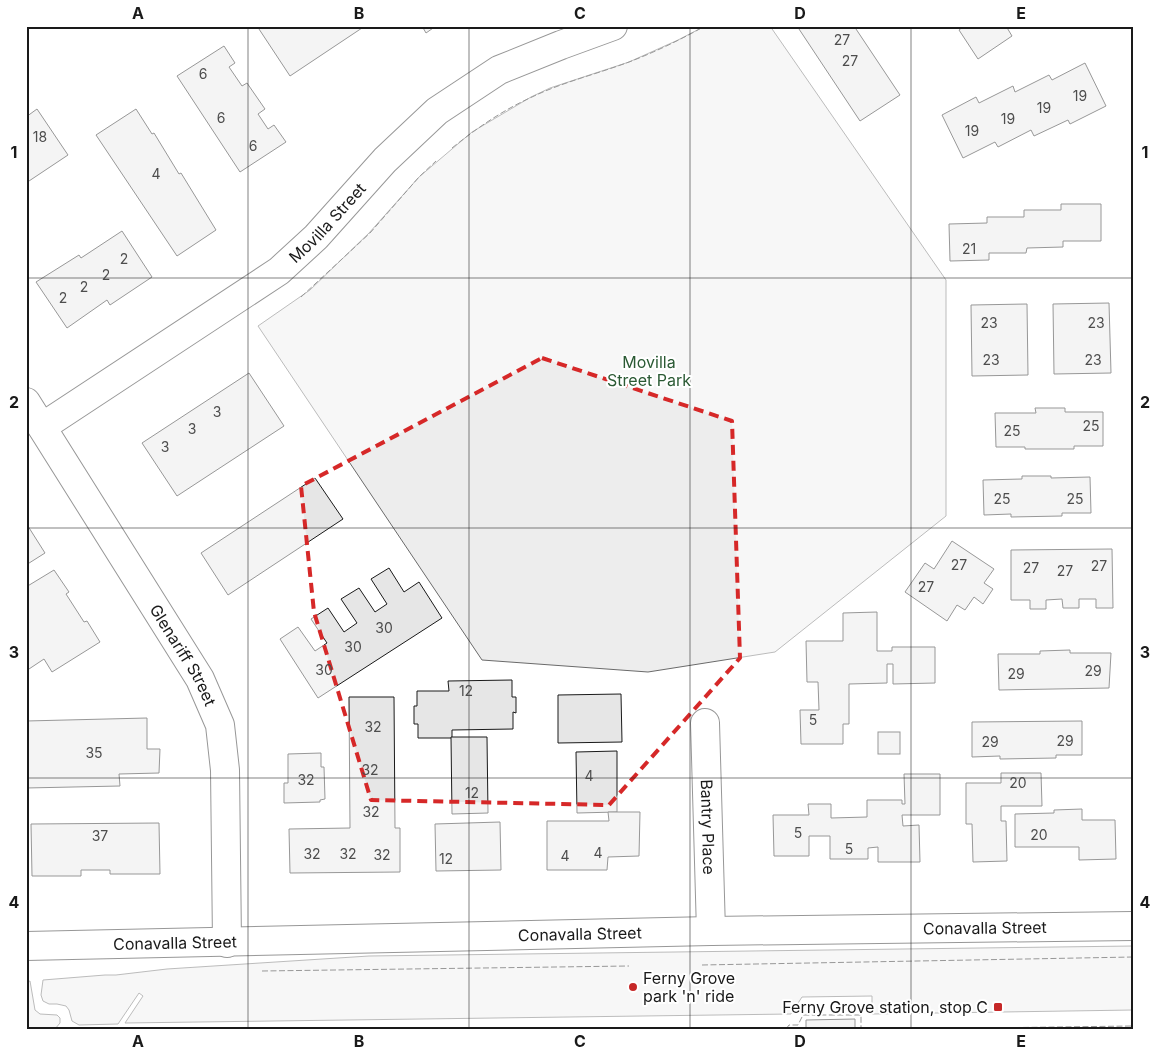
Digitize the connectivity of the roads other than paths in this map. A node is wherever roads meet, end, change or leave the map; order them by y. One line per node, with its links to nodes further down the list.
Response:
1 (613, 26): 3 (street, Movilla Street)
2 (26, 402): 3 (street, Glenariff Street)
3 (42, 427): 7 (street, Glenariff Street)
4 (705, 723): 6 (street, Bantry Place)
5 (1133, 926): 6 (street, Conavalla Street)
6 (711, 931): 7 (street, Conavalla Street)
7 (227, 942): 8 (street, Conavalla Street)
8 (26, 946)

